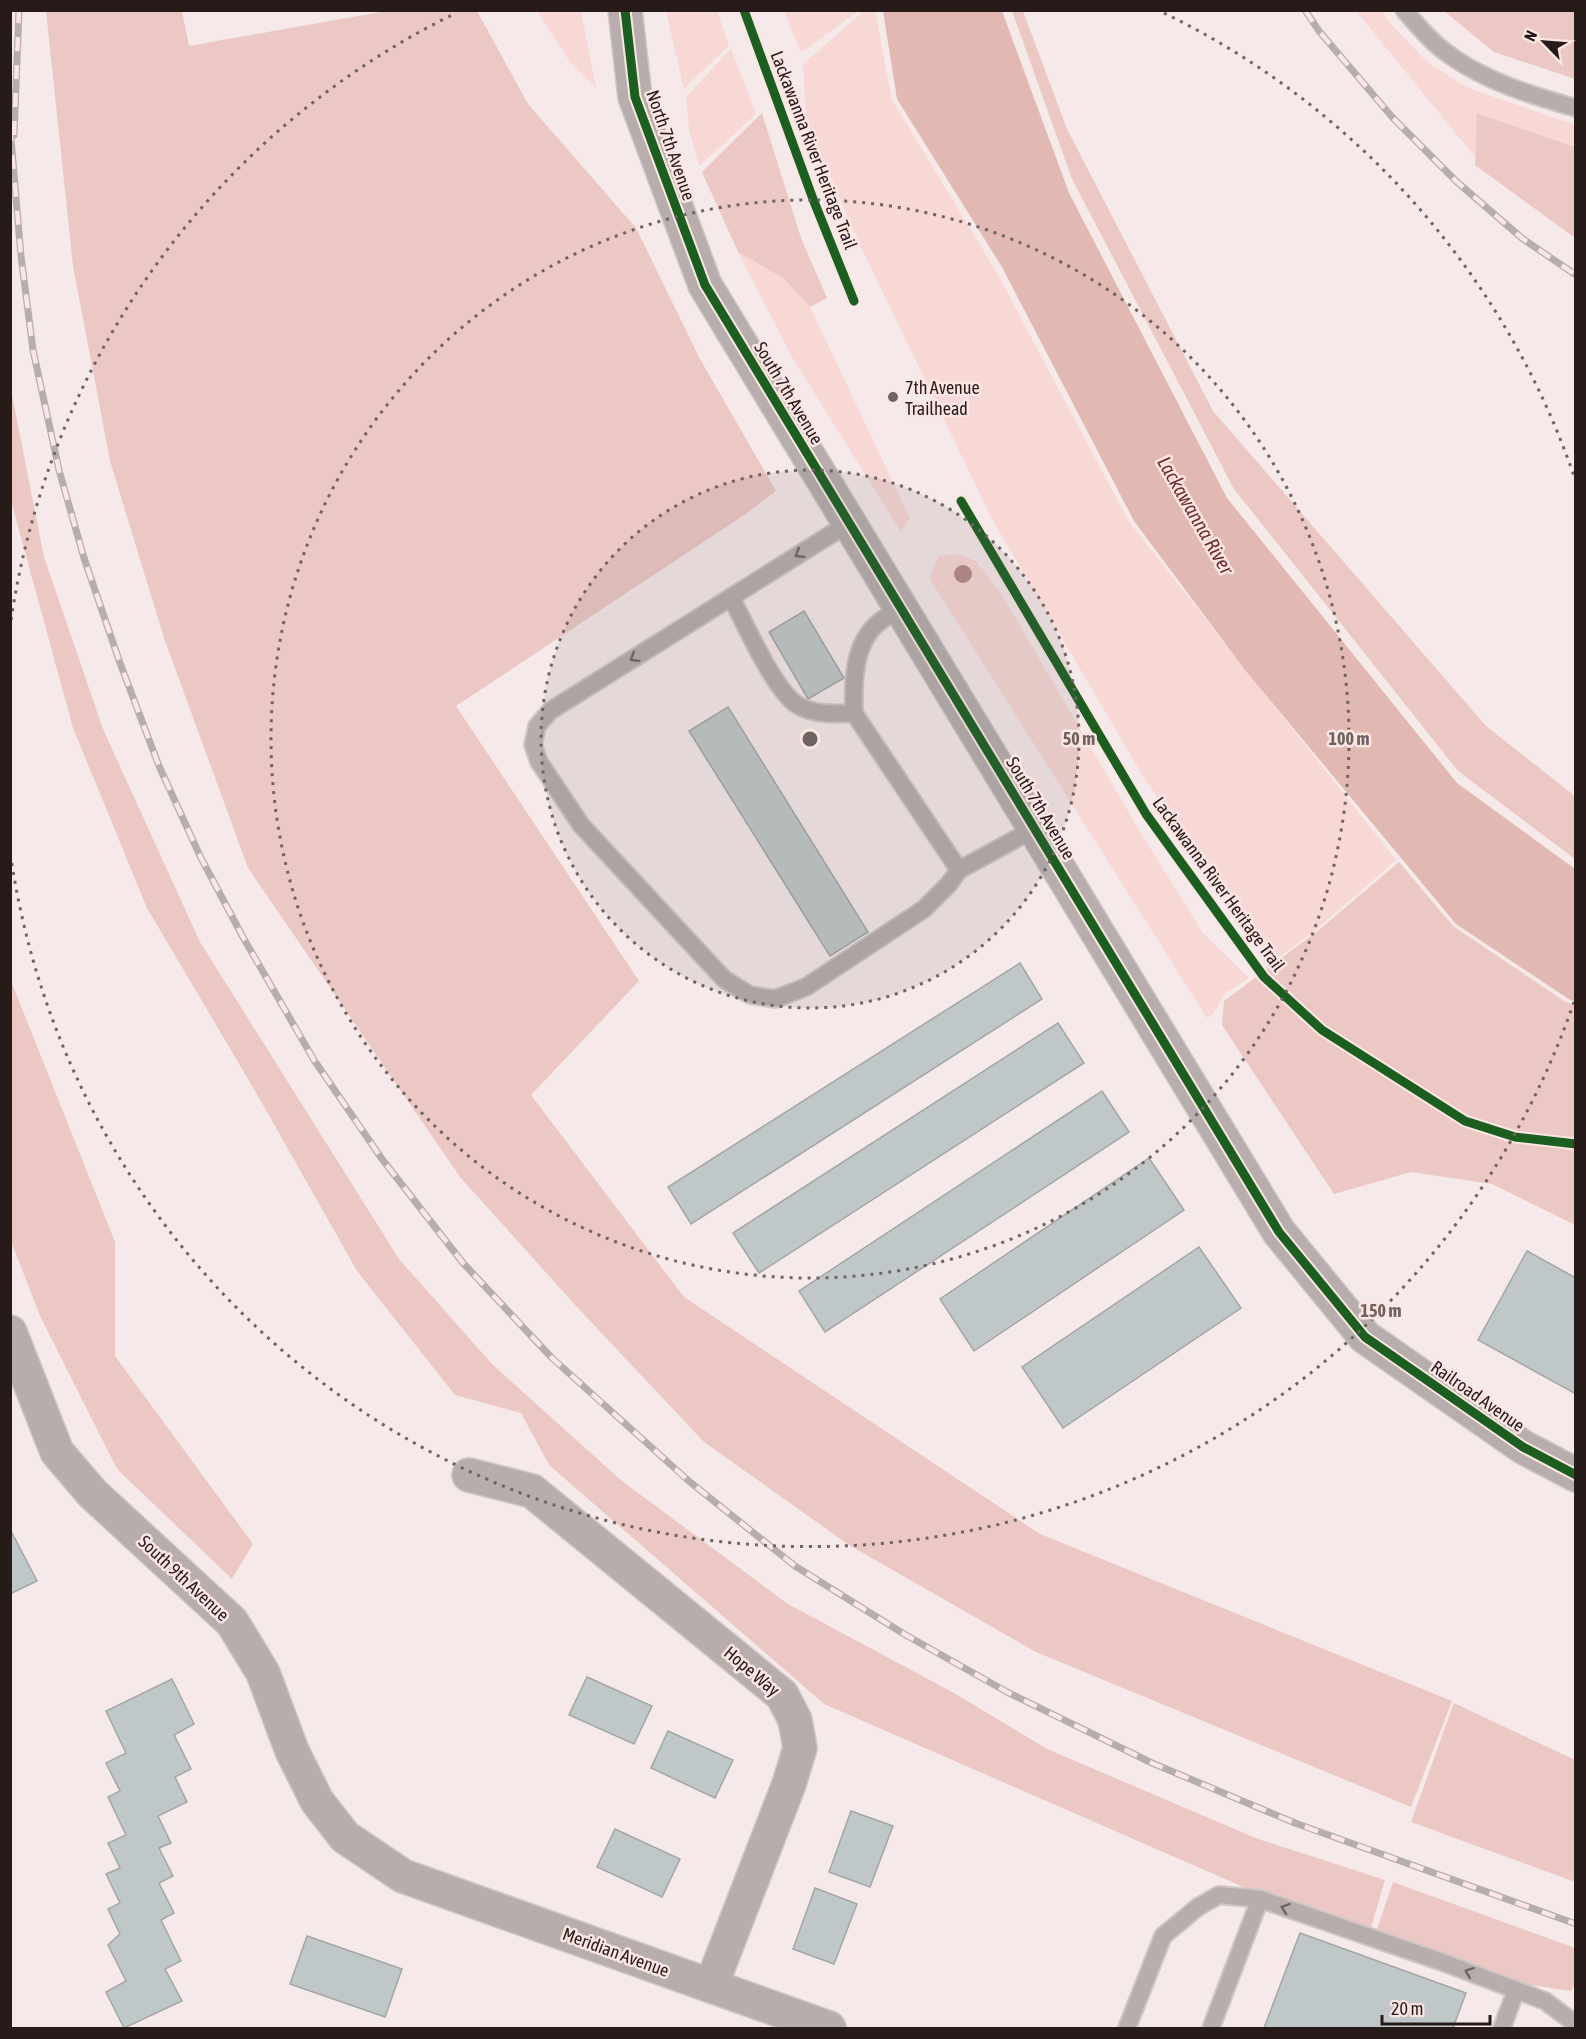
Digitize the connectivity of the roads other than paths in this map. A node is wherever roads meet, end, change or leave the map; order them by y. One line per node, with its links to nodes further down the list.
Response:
1 (625, 10): 4 (street, North 7th Avenue)
2 (1404, 10): 3 (lane)
3 (1575, 108)
4 (705, 285): 5 (street, South 7th Avenue)
5 (849, 523): 6 (lane, one-way to 6); 7 (street, South 7th Avenue)
6 (731, 597): 8 (lane); 10 (lane, one-way to 10)
7 (900, 608): 8 (lane); 9 (street, South 7th Avenue)
8 (854, 713): 10 (lane)
9 (1034, 829): 10 (lane); 12 (street, South 7th Avenue)
10 (959, 870)
11 (10, 1332): 15 (street, South 9th Avenue)
12 (1365, 1337): 14 (street, Railroad Avenue)
13 (469, 1475): 17 (street, Hope Way)
14 (1575, 1475)
15 (403, 1876): 17 (street, Meridian Avenue)
16 (1260, 1899): 18 (lane, one-way to 16); 21 (lane); 22 (lane)
17 (711, 1986): 20 (street, Meridian Avenue)
18 (1516, 1990): 19 (lane); 23 (lane)
19 (1575, 2027)
20 (829, 2028)
21 (1127, 2028)
22 (1211, 2028)
23 (1502, 2028)

